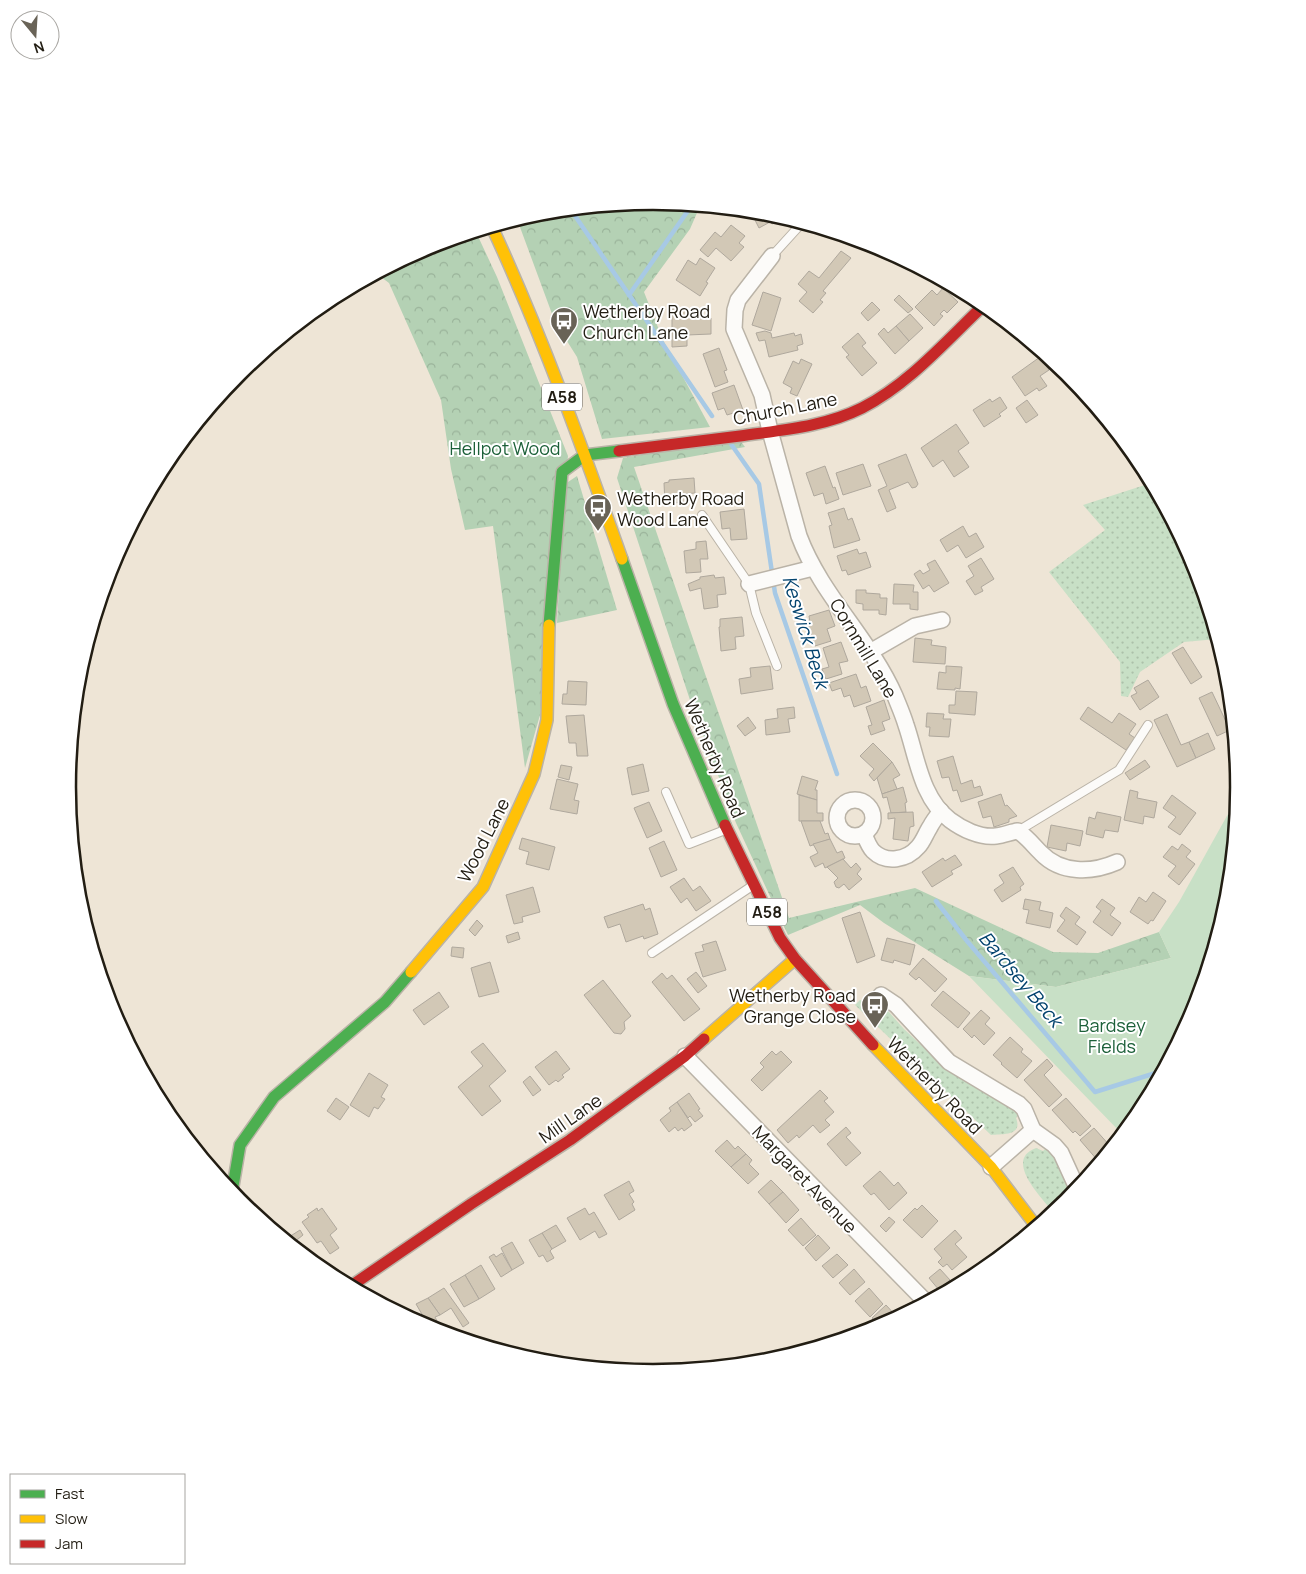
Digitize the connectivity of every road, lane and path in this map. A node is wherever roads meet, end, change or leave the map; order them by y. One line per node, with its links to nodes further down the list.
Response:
1 (797, 229): 3 (lane)
2 (495, 233): 6 (street, Wetherby Road / A58)
3 (772, 256): 5 (street, Cornmill Lane)
4 (978, 311): 5 (street, Church Lane)
5 (770, 431): 6 (street, Church Lane); 8 (street, Cornmill Lane)
6 (585, 455): 16 (street, Wetherby Road / A58); 28 (street, Wood Lane)
7 (702, 515): 9 (lane)
8 (814, 568): 9 (street); 11 (street, Cornmill Lane)
9 (749, 584): 12 (lane)
10 (942, 620): 11 (street)
11 (870, 652): 15 (street, Cornmill Lane)
12 (777, 666)
13 (1148, 725): 17 (lane, Cornmill Lane)
14 (666, 792): 16 (lane)
15 (941, 811): 17 (street, Cornmill Lane); 18 (street)
16 (727, 829): 20 (street, Wetherby Road / A58)
17 (1018, 831): 19 (street)
18 (864, 834)
19 (1117, 862)
20 (754, 885): 21 (lane); 22 (street, Wetherby Road / A58)
21 (652, 953)
22 (795, 959): 24 (street, Mill Lane); 26 (street, Wetherby Road / A58)
23 (881, 995): 25 (street)
24 (685, 1056): 30 (street, Mill Lane); 31 (street, Margaret Avenue)
25 (1032, 1130): 26 (street); 27 (street)
26 (991, 1167): 29 (street, Wetherby Road / A58)
27 (1074, 1181)
28 (234, 1183)
29 (1033, 1221)
30 (358, 1282)
31 (921, 1297)

